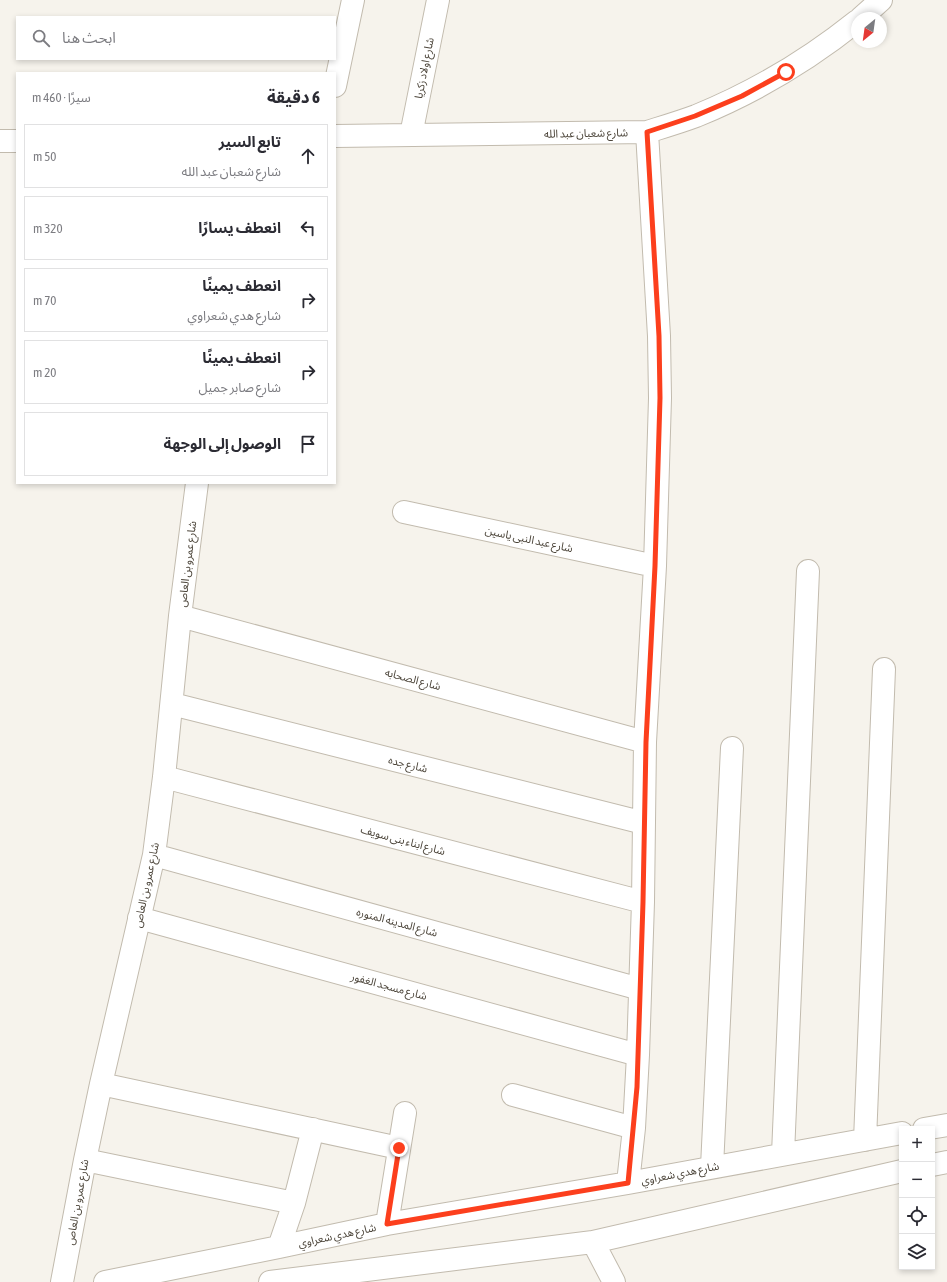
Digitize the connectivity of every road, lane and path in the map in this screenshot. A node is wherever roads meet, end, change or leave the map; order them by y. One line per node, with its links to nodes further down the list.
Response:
1 (353, 0): 6 (street)
2 (438, 0): 8 (street, شارع اولاد زكريا)
3 (881, 0): 4 (street)
4 (868, 12)
5 (851, 27): 7 (street, شارع شعبان عبد الله)
6 (336, 81)
7 (647, 132): 8 (street, شارع شعبان عبد الله); 14 (street)
8 (411, 135): 9 (street, شارع شعبان عبد الله)
9 (336, 136)
10 (0, 141): 11 (street)
11 (16, 141)
12 (197, 484): 16 (street, شارع عمرو بن العاص)
13 (404, 512): 14 (street, شارع عبد النبى ياسين)
14 (655, 566): 19 (street)
15 (808, 571): 38 (street)
16 (180, 616): 18 (street, شارع عمرو بن العاص); 19 (street, شارع الصحابه)
17 (884, 669): 36 (street)
18 (172, 704): 21 (street, شارع عمرو بن العاص); 22 (street, شارع جده)
19 (646, 742): 22 (street)
20 (732, 748): 42 (street)
21 (164, 777): 23 (street, شارع عمرو بن العاص); 24 (street, شارع ابناء بنى سويف)
22 (644, 823): 24 (street)
23 (154, 854): 25 (street, شارع عمرو بن العاص); 26 (street, شارع المدينه المنوره)
24 (643, 902): 26 (street)
25 (139, 918): 27 (street, شارع مسجد الغفور); 28 (street, شارع عمرو بن العاص)
26 (640, 989): 27 (street)
27 (638, 1055): 33 (street)
28 (101, 1084): 34 (street); 39 (street, شارع عمرو بن العاص)
29 (513, 1094): 33 (street)
30 (405, 1113): 37 (street)
31 (947, 1125): 32 (street)
32 (935, 1127)
33 (634, 1128): 44 (street)
34 (312, 1129): 37 (street); 45 (street)
35 (899, 1134): 36 (street, شارع هدي شعراوي)
36 (865, 1140): 38 (street, شارع هدي شعراوي)
37 (399, 1148): 46 (street)
38 (783, 1154): 42 (street, شارع هدي شعراوي)
39 (85, 1160): 45 (street); 49 (street, شارع عمرو بن العاص)
40 (947, 1162): 41 (street)
41 (935, 1164)
42 (712, 1167): 44 (street, شارع هدي شعراوي)
43 (899, 1171): 47 (street)
44 (628, 1183): 46 (street, شارع هدي شعراوي)
45 (294, 1203): 48 (street)
46 (387, 1224): 48 (street, شارع هدي شعراوي)
47 (592, 1242): 51 (street); 52 (street)
48 (279, 1247): 50 (street, شارع هدي شعراوي)
49 (62, 1282)
50 (105, 1282)
51 (270, 1282)
52 (614, 1282)

